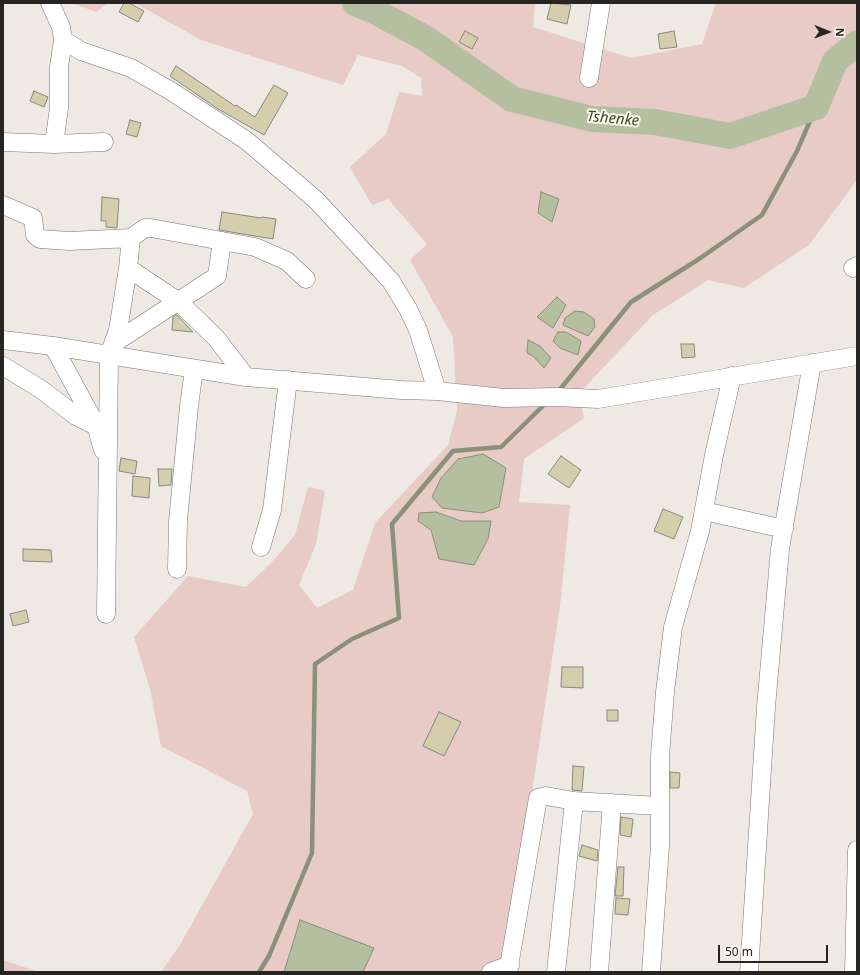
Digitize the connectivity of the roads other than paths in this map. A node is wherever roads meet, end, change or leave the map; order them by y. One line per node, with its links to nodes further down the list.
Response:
1 (50, 3): 3 (street)
2 (601, 3): 4 (street)
3 (63, 46): 7 (street); 24 (street)
4 (589, 78)
5 (3, 142): 7 (street)
6 (104, 142): 7 (street)
7 (54, 144)
8 (3, 205): 9 (street)
9 (130, 238): 10 (street); 11 (street)
10 (222, 241): 12 (street); 13 (street)
11 (128, 268): 13 (street); 16 (street)
12 (306, 279)
13 (179, 302): 16 (street); 22 (street)
14 (3, 340): 15 (street)
15 (53, 346): 16 (street); 25 (street)
16 (111, 349): 20 (street); 25 (street)
17 (857, 356): 18 (street)
18 (812, 363): 21 (street); 27 (street)
19 (3, 366): 25 (street)
20 (194, 369): 22 (street); 29 (street)
21 (732, 376): 24 (street); 26 (street)
22 (246, 377): 23 (street)
23 (288, 380): 24 (street); 28 (street)
24 (437, 391)
25 (102, 429): 30 (street)
26 (704, 511): 27 (street); 33 (street)
27 (784, 529): 40 (street)
28 (261, 547)
29 (177, 569)
30 (106, 614)
31 (574, 801): 32 (street); 35 (street); 37 (street)
32 (612, 803): 33 (street); 38 (street)
33 (659, 806): 39 (street)
34 (857, 850): 41 (street)
35 (509, 969): 36 (street)
36 (491, 972)
37 (556, 972)
38 (599, 972)
39 (651, 972)
40 (750, 972)
41 (854, 972)

